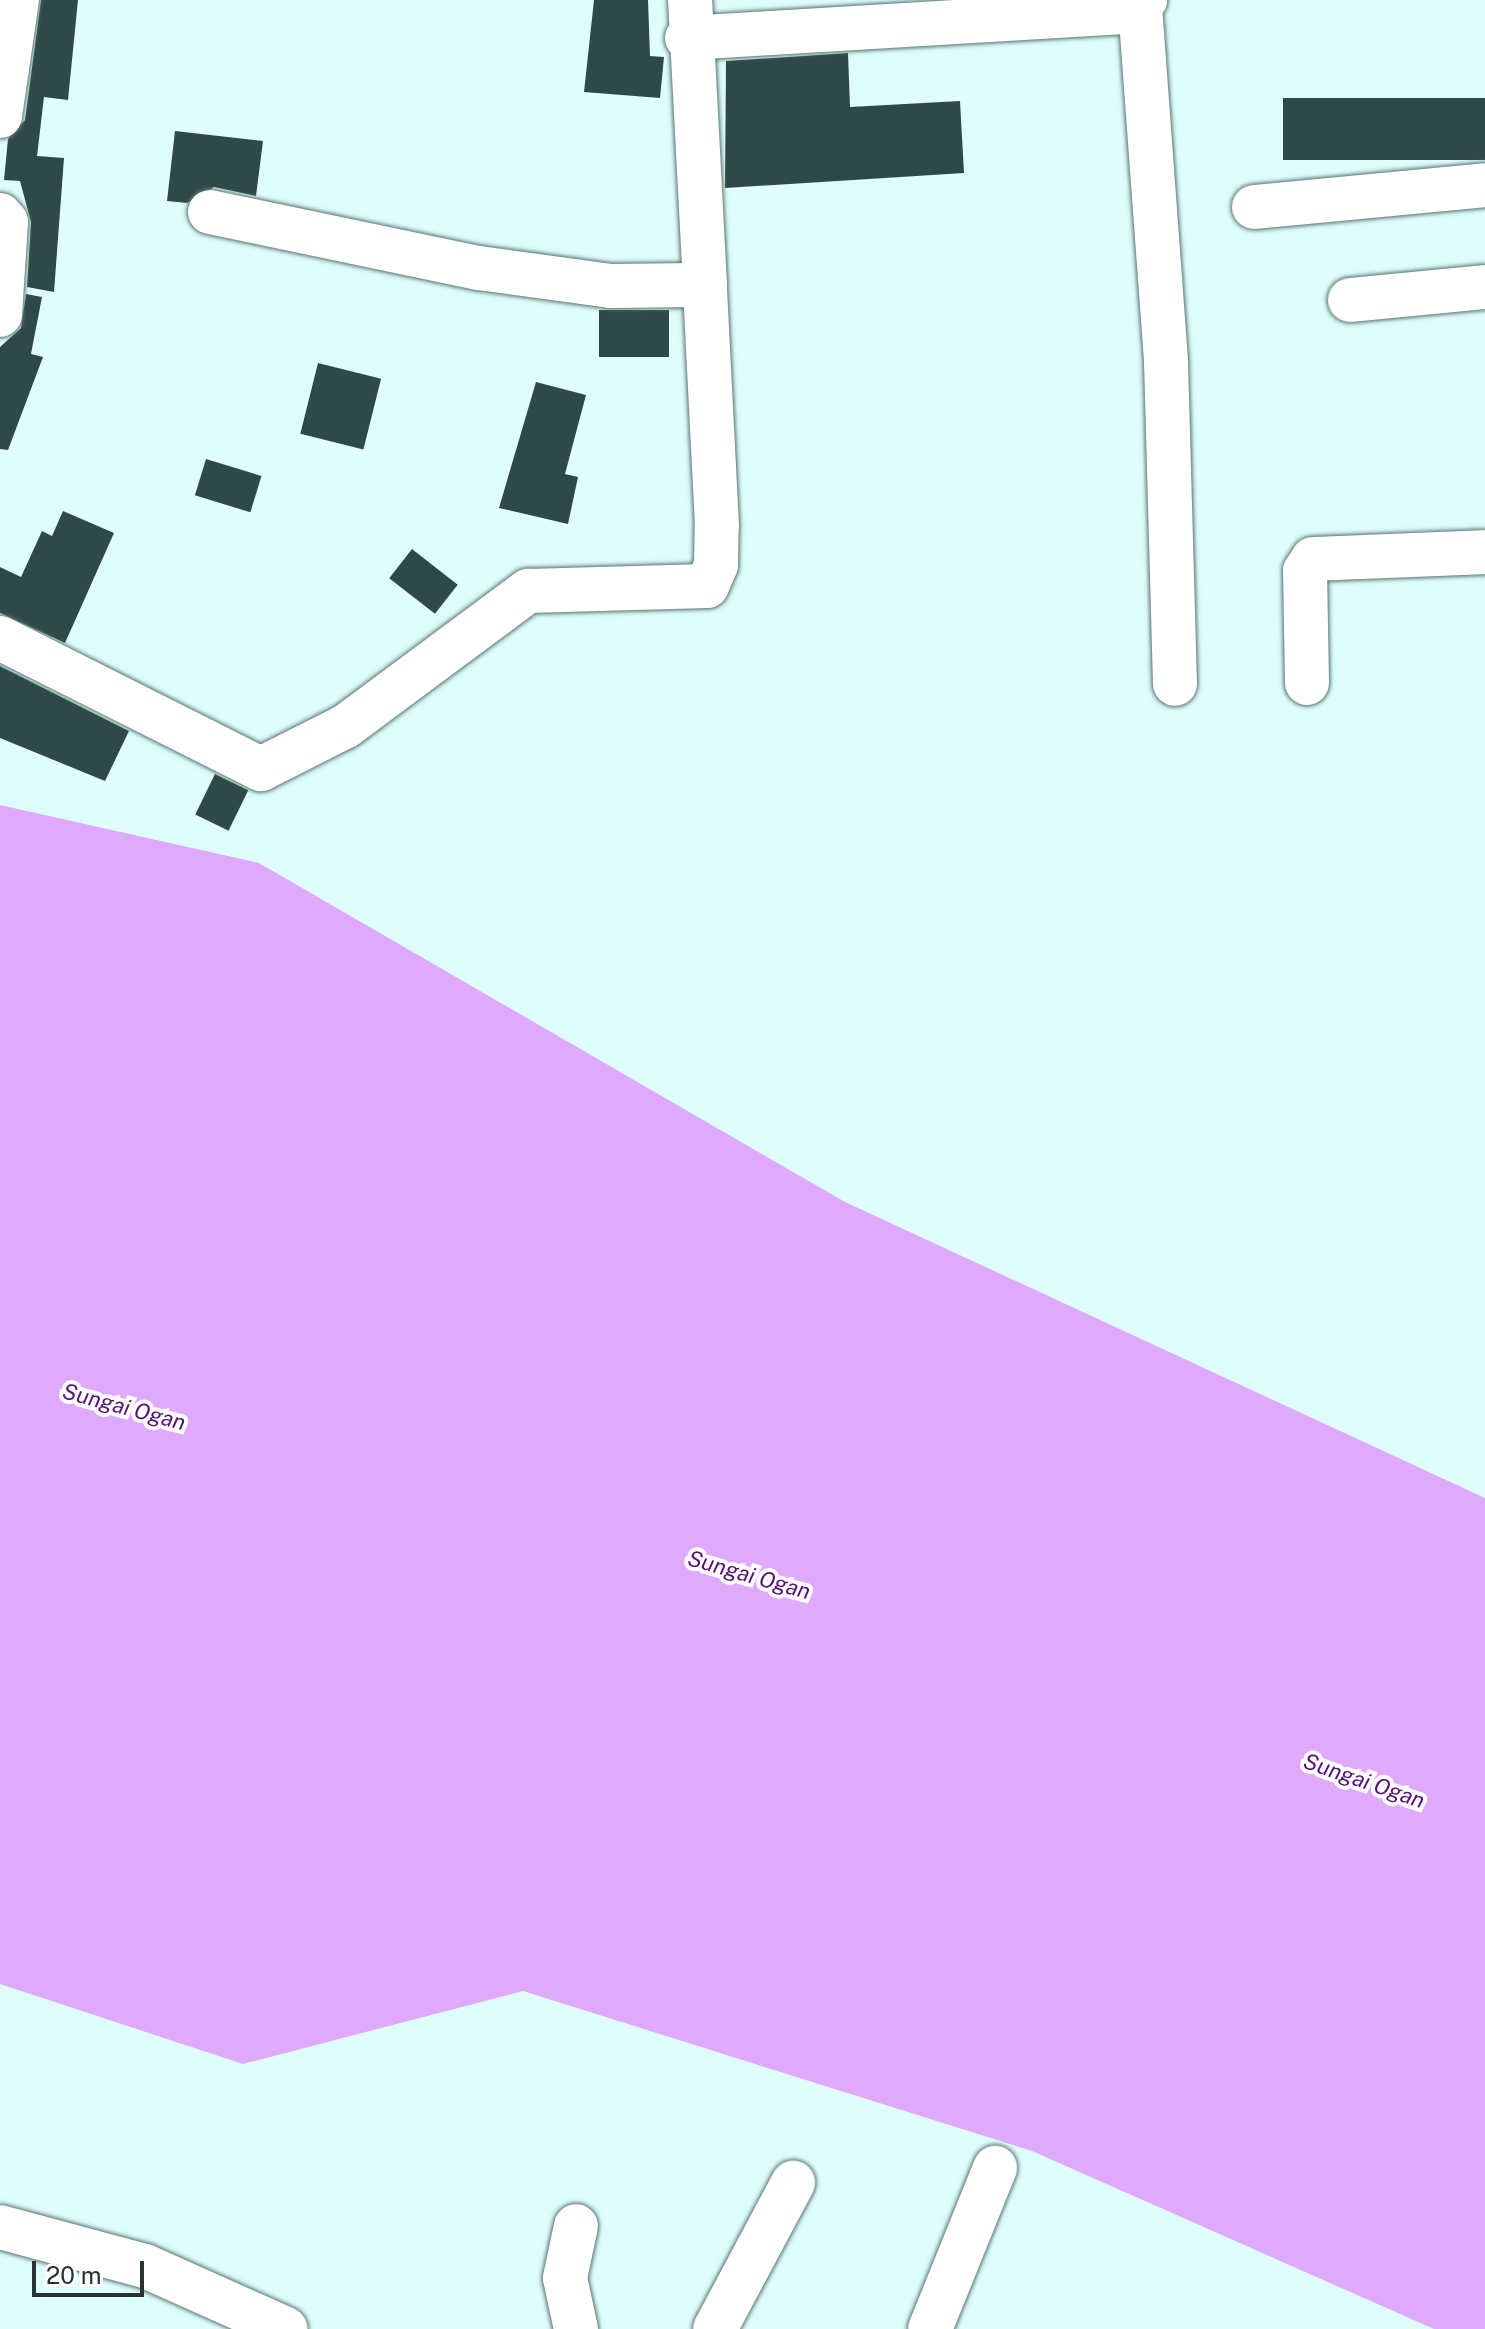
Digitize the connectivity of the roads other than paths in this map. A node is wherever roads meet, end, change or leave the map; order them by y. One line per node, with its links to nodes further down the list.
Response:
1 (17, 0): 4 (street)
2 (1143, 3): 3 (street); 16 (street)
3 (688, 19): 9 (street)
4 (0, 116)
5 (1485, 185): 6 (street)
6 (1254, 207)
7 (210, 212): 9 (street)
8 (0, 215): 12 (street)
9 (705, 285): 14 (street)
10 (1485, 287): 11 (street)
11 (1350, 300)
12 (0, 315)
13 (1485, 552): 15 (street)
14 (0, 638)
15 (1307, 683)
16 (1175, 684)
17 (995, 2168): 25 (street)
18 (793, 2183): 24 (street)
19 (576, 2226): 23 (street)
20 (0, 2227): 21 (street)
21 (233, 2317): 22 (street)
22 (286, 2329)
23 (576, 2329)
24 (715, 2329)
25 (930, 2329)

